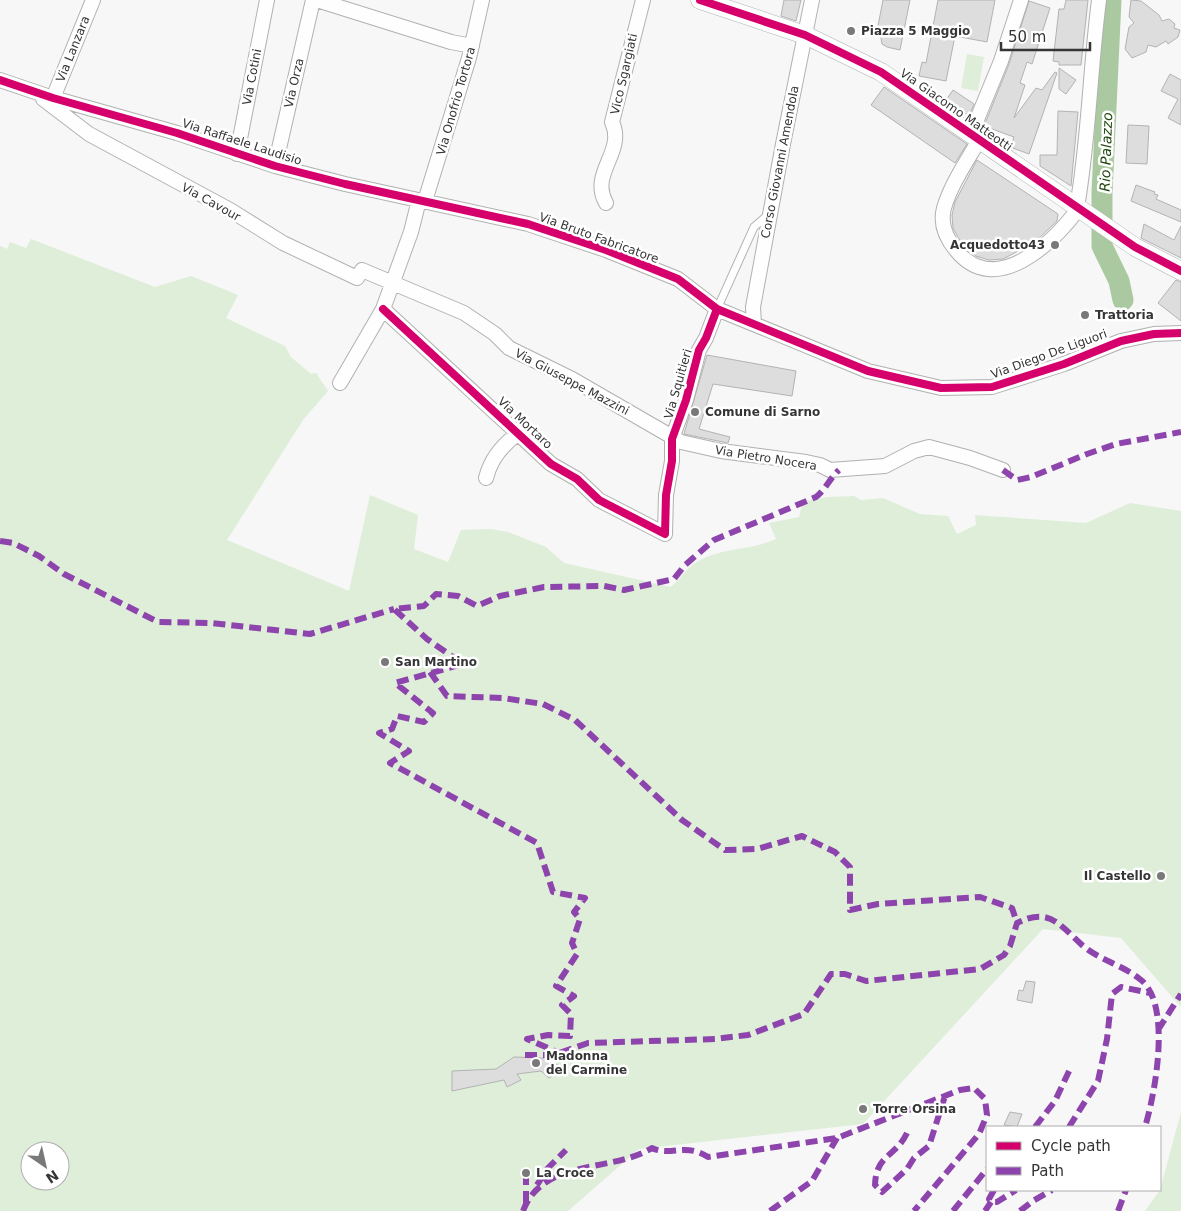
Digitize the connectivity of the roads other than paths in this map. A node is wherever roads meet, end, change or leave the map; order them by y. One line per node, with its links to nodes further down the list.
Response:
1 (93, 0): 15 (street, Via Lanzara)
2 (268, 0): 17 (street, Via Cotini)
3 (313, 0): 18 (street, Via Orza)
4 (317, 0): 12 (street)
5 (482, 0): 12 (street, Via Onofrio Tortora)
6 (643, 0): 20 (street, Vico Sgargiati)
7 (700, 0): 11 (street, Via Giacomo Matteotti)
8 (812, 0): 11 (street, Corso Giovanni Amendola)
9 (1021, 0): 16 (street)
10 (1099, 0): 21 (street)
11 (805, 35): 16 (street, Via Giacomo Matteotti); 22 (street, Corso Giovanni Amendola)
12 (472, 46): 19 (street, Via Onofrio Tortora)
13 (0, 80): 14 (street, Via Raffaele Laudisio)
14 (35, 92): 15 (street, Via Raffaele Laudisio); 24 (street, Via Cavour)
15 (53, 98): 17 (street, Via Raffaele Laudisio)
16 (975, 137): 21 (street, Via Giacomo Matteotti); 21 (street)
17 (237, 154): 18 (street, Via Raffaele Laudisio)
18 (275, 166): 19 (street, Via Raffaele Laudisio)
19 (422, 201): 24 (street, Via Onofrio Tortora); 26 (street, Via Bruto Fabricatore)
20 (606, 203)
21 (1081, 210): 23 (street, Via Giacomo Matteotti)
22 (770, 214): 26 (lane); 27 (street, Corso Giovanni Amendola)
23 (1181, 271)
24 (393, 284): 25 (street, Via Onofrio Tortora); 31 (street, Via Giuseppe Mazzini)
25 (383, 309): 29 (street, Via Onofrio Tortora); 30 (street, Via Mortaro)
26 (717, 309): 27 (street, Via Bruto Fabricatore); 31 (street, Via Squitieri)
27 (754, 324): 28 (street, Via Diego De Liguori)
28 (1181, 333)
29 (340, 383)
30 (519, 433): 33 (street); 34 (street, Via Mortaro)
31 (672, 439): 32 (street, Via Pietro Nocera); 34 (street, Via Squitieri)
32 (1003, 470)
33 (486, 478)
34 (666, 534)

